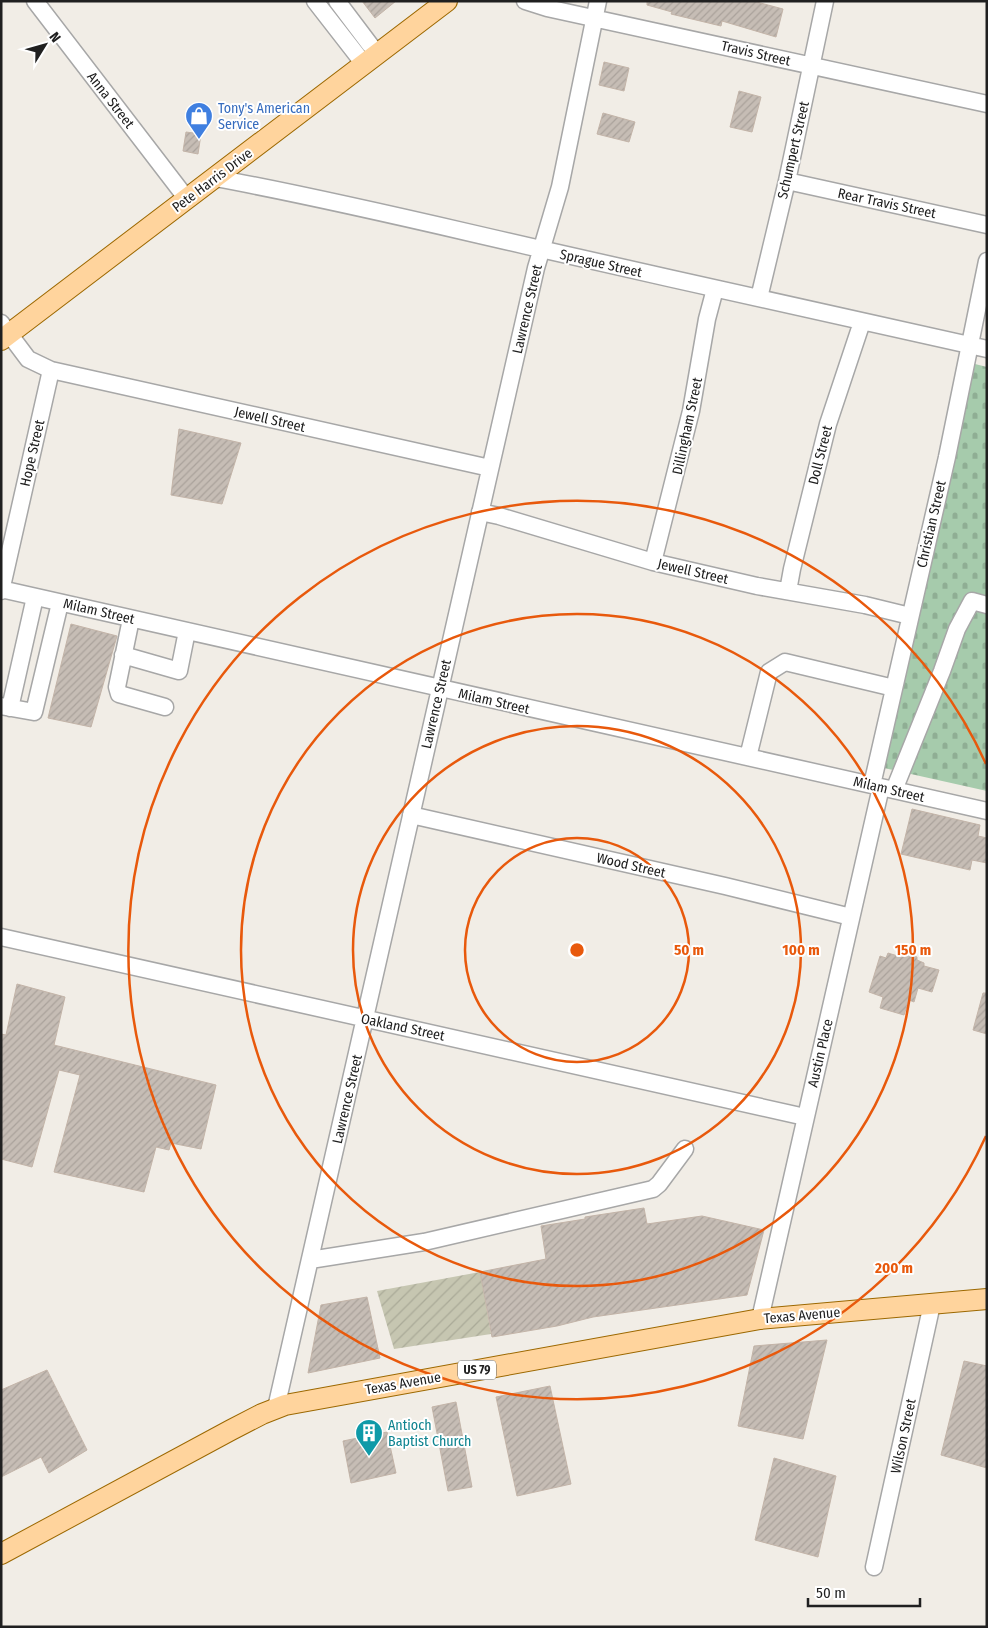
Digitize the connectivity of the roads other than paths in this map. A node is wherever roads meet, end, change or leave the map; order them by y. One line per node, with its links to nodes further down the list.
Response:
1 (35, 1): 13 (street, Anna Street)
2 (315, 1): 8 (street)
3 (337, 1): 8 (street)
4 (447, 1): 8 (main road, Pete Harris Drive)
5 (525, 1): 7 (street, Travis Street)
6 (825, 1): 9 (street, Schumpert Street)
7 (597, 9): 9 (street, Travis Street); 15 (street, Lawrence Street)
8 (371, 59): 11 (main road, Pete Harris Drive)
9 (812, 65): 10 (street, Travis Street); 12 (street, Schumpert Street)
10 (987, 104)
11 (215, 178): 13 (main road, Pete Harris Drive); 15 (street, Sprague Street)
12 (787, 181): 14 (street, Rear Travis Street); 18 (street, Schumpert Street)
13 (187, 199): 20 (main road, Pete Harris Drive)
14 (987, 225)
15 (541, 250): 17 (street, Sprague Street); 24 (street, Lawrence Street)
16 (987, 261): 21 (street, Christian Street)
17 (715, 289): 18 (street, Sprague Street); 26 (street, Dillingham Street)
18 (759, 298): 19 (street, Sprague Street)
19 (862, 322): 21 (street, Sprague Street); 28 (street, Doll Street)
20 (4, 333): 23 (street)
21 (970, 345): 22 (street, Sprague Street); 32 (street, Christian Street)
22 (987, 349)
23 (51, 370): 24 (street, Jewell Street); 27 (street, Hope Street)
24 (490, 468): 25 (street, Lawrence Street)
25 (480, 512): 26 (street, Jewell Street); 36 (street, Lawrence Street)
26 (653, 562): 28 (street, Jewell Street)
27 (1, 590): 29 (street, Milam Street)
28 (788, 591): 32 (street, Jewell Street)
29 (35, 597): 30 (street, Milam Street); 38 (street)
30 (60, 603): 33 (street, Milam Street); 38 (street)
31 (987, 605): 41 (street)
32 (910, 616): 37 (street, Christian Street)
33 (131, 619): 34 (street, Milam Street); 35 (street)
34 (187, 631): 35 (street); 36 (street, Milam Street)
35 (123, 655): 39 (street)
36 (440, 688): 40 (street, Milam Street); 43 (street, Lawrence Street)
37 (894, 688): 40 (street); 41 (street, Christian Street)
38 (5, 707)
39 (166, 707)
40 (748, 757): 41 (street, Milam Street)
41 (882, 788): 42 (street, Milam Street); 44 (street, Austin Place)
42 (987, 811)
43 (411, 815): 44 (street, Wood Street); 46 (street, Lawrence Street)
44 (851, 917): 47 (street, Austin Place)
45 (1, 937): 46 (street, Oakland Street)
46 (365, 1019): 47 (street, Oakland Street); 49 (street, Lawrence Street)
47 (805, 1117): 52 (street, Austin Place)
48 (685, 1150): 49 (street)
49 (310, 1260): 53 (street, Lawrence Street)
50 (987, 1299): 51 (main road, Texas Avenue / US 79)
51 (932, 1304): 52 (main road, Texas Avenue / US 79); 55 (street, Wilson Street)
52 (760, 1319): 53 (main road, Texas Avenue / US 79)
53 (276, 1408): 54 (main road, Texas Avenue / US 79)
54 (1, 1554)
55 (874, 1567)

